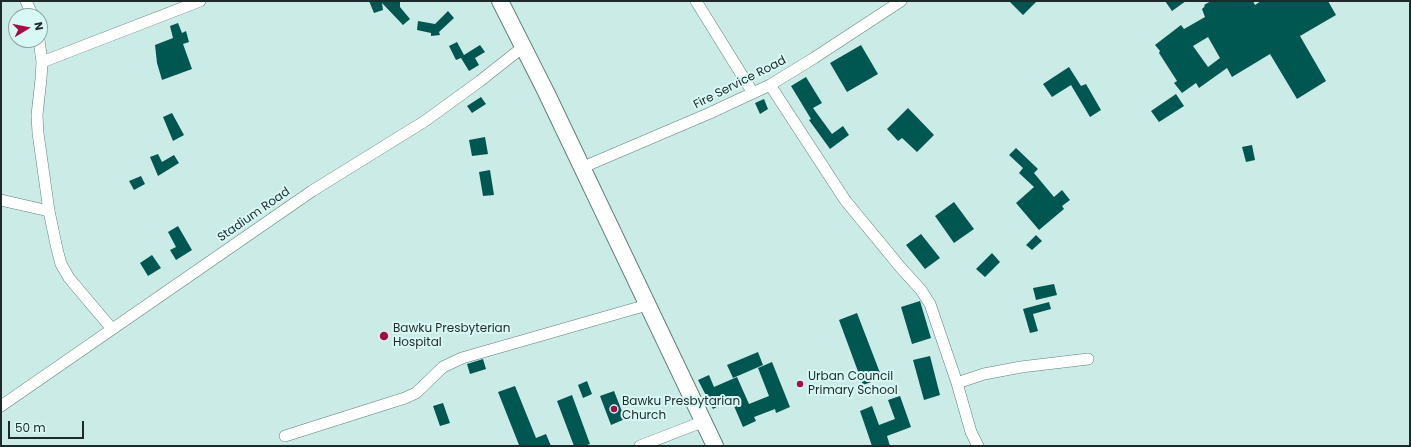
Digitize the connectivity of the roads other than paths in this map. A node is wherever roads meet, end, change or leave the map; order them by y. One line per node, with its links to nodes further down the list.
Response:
1 (200, 1): 7 (street)
2 (500, 1): 5 (highway)
3 (696, 1): 9 (street)
4 (901, 1): 8 (street, Fire Service Road)
5 (523, 47): 10 (highway); 14 (street, Stadium Road)
6 (40, 48): 7 (street)
7 (42, 62): 12 (street)
8 (770, 85): 9 (street, Fire Service Road); 16 (street)
9 (753, 93): 10 (street, Fire Service Road)
10 (581, 168): 13 (highway)
11 (1, 200): 12 (street)
12 (48, 211): 14 (street)
13 (646, 305): 18 (highway); 19 (street)
14 (112, 330): 17 (street, Stadium Road)
15 (1088, 359): 16 (street)
16 (957, 383): 22 (street)
17 (1, 406)
18 (702, 422): 20 (street); 21 (highway)
19 (285, 436)
20 (640, 446)
21 (715, 446)
22 (978, 446)

